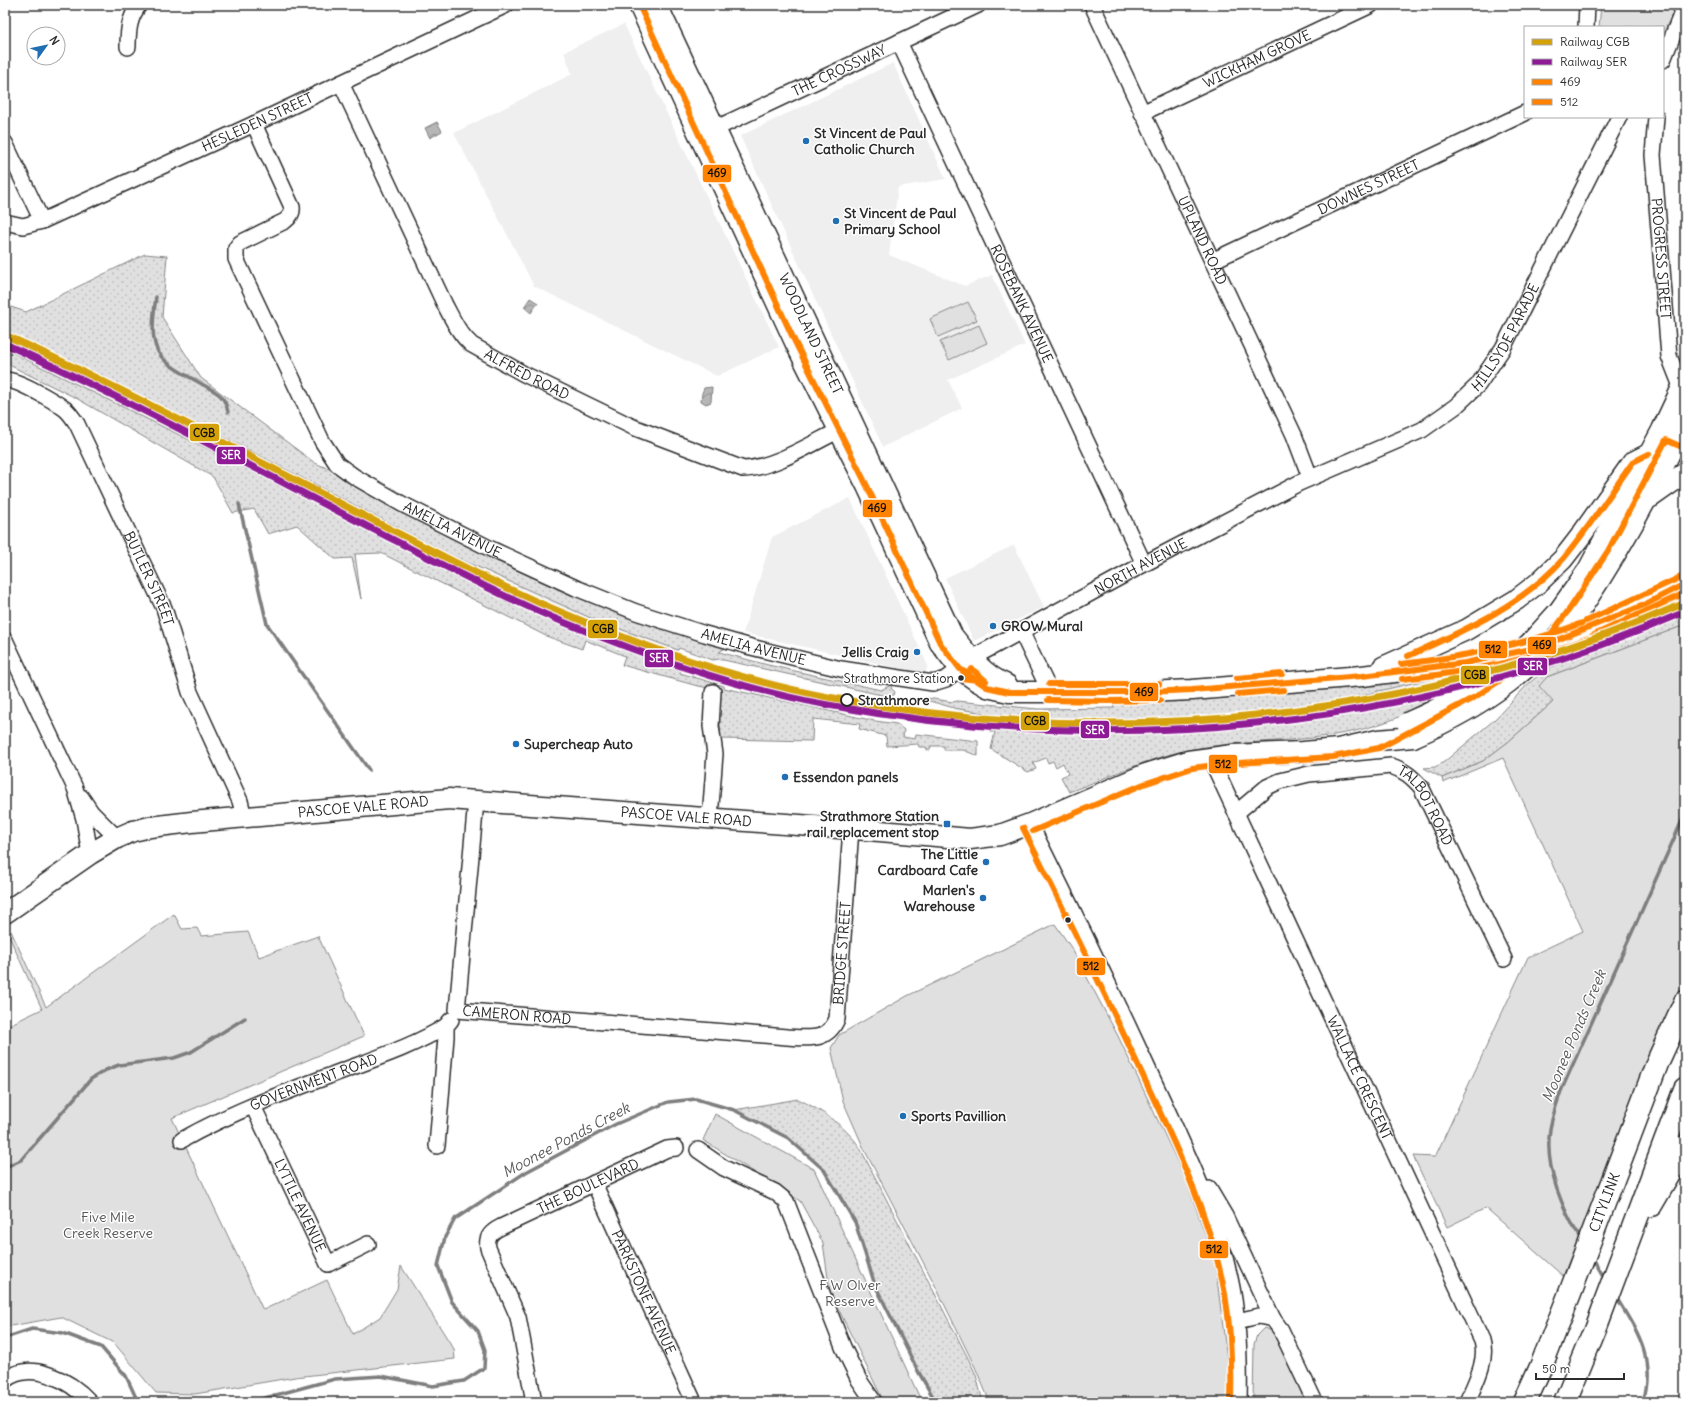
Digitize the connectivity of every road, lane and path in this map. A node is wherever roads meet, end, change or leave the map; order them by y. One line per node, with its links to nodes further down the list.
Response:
1 (139, 5): 12 (street)
2 (506, 5): 14 (street, HESLEDEN STREET)
3 (639, 5): 20 (main road, WOODLAND STREET)
4 (657, 5): 20 (main road, WOODLAND STREET)
5 (978, 5): 11 (street, THE CROSSWAY)
6 (1092, 5): 15 (street, UPLAND ROAD)
7 (1371, 5): 15 (street, WICKHAM GROVE)
8 (1587, 5): 10 (street)
9 (1685, 5): 13 (street)
10 (1586, 26)
11 (898, 42): 20 (street, THE CROSSWAY); 33 (street, ROSEBANK AVENUE)
12 (128, 47)
13 (1664, 58)
14 (341, 83): 19 (street, HESLEDEN STREET); 27 (street, ALFRED ROAD)
15 (1142, 113): 24 (street, UPLAND ROAD)
16 (1524, 113): 24 (street, DOWNES STREET)
17 (1619, 118): 31 (street, HILLSYDE PARADE)
18 (1656, 118): 26 (street, PROGRESS STREET)
19 (254, 124): 22 (street, HESLEDEN STREET); 38 (street, AMELIA AVENUE)
20 (708, 132): 27 (main road, WOODLAND STREET)
21 (5, 142): 22 (street)
22 (42, 221): 23 (street, HESLEDEN STREET)
23 (5, 222)
24 (1212, 261): 31 (street, UPLAND ROAD)
25 (5, 380): 46 (street, BUTLER STREET)
26 (1684, 389): 28 (main road, PASCOE VALE ROAD)
27 (846, 427): 38 (main road, WOODLAND STREET)
28 (1677, 432): 29 (main road, PASCOE VALE ROAD); 32 (main road, PASCOE VALE ROAD)
29 (1649, 454): 35 (main road, PASCOE VALE ROAD); 39 (main road)
30 (1685, 472): 32 (main road)
31 (1310, 477): 33 (street, NORTH AVENUE)
32 (1647, 500): 35 (main road, PASCOE VALE ROAD)
33 (1144, 564): 36 (street, NORTH AVENUE)
34 (1685, 584): 39 (main road, WOODLAND STREET)
35 (1579, 597): 42 (main road, PASCOE VALE ROAD, bridge)
36 (1021, 631): 38 (street, NORTH AVENUE); 41 (street)
37 (5, 640): 43 (street)
38 (966, 664): 41 (main road, WOODLAND STREET)
39 (1362, 676): 41 (main road, WOODLAND STREET)
40 (713, 692): 47 (street)
41 (1043, 692)
42 (1210, 757): 45 (street, WALLACE CRESCENT); 48 (main road, PASCOE VALE ROAD)
43 (75, 788): 50 (street); 51 (street)
44 (476, 801): 46 (main road, PASCOE VALE ROAD); 47 (main road, PASCOE VALE ROAD); 55 (street, CAMERON ROAD)
45 (1236, 813): 53 (street, TALBOT ROAD); 78 (street, WALLACE CRESCENT)
46 (244, 817): 50 (main road, PASCOE VALE ROAD)
47 (710, 818): 49 (main road, PASCOE VALE ROAD)
48 (1030, 824): 49 (main road, PASCOE VALE ROAD); 64 (street)
49 (851, 828): 57 (street, BRIDGE STREET)
50 (117, 838): 51 (main road, PASCOE VALE ROAD)
51 (90, 854): 52 (main road, PASCOE VALE ROAD)
52 (5, 913)
53 (1504, 959)
54 (1685, 1002): 79 (highway, CITYLINK)
55 (457, 1010): 56 (street); 57 (street, CAMERON ROAD)
56 (446, 1026): 59 (street, GOVERNMENT ROAD); 61 (street)
57 (787, 1037)
58 (1685, 1089): 68 (highway)
59 (254, 1106): 60 (street, GOVERNMENT ROAD); 67 (street, LYTTLE AVENUE)
60 (182, 1140)
61 (437, 1146)
62 (1685, 1147): 68 (highway)
63 (676, 1148): 66 (street, THE BOULEVARD)
64 (1185, 1149): 69 (street); 70 (street)
65 (698, 1150): 75 (street)
66 (594, 1183): 73 (street, THE BOULEVARD); 74 (street, PARKSTONE AVENUE)
67 (368, 1244)
68 (1624, 1249): 80 (highway)
69 (1273, 1319): 70 (street); 77 (street)
70 (1237, 1321): 76 (street)
71 (5, 1380): 72 (street)
72 (90, 1402)
73 (534, 1402)
74 (694, 1402)
75 (874, 1402)
76 (1239, 1402)
77 (1315, 1402)
78 (1468, 1402)
79 (1525, 1402)
80 (1565, 1402)

